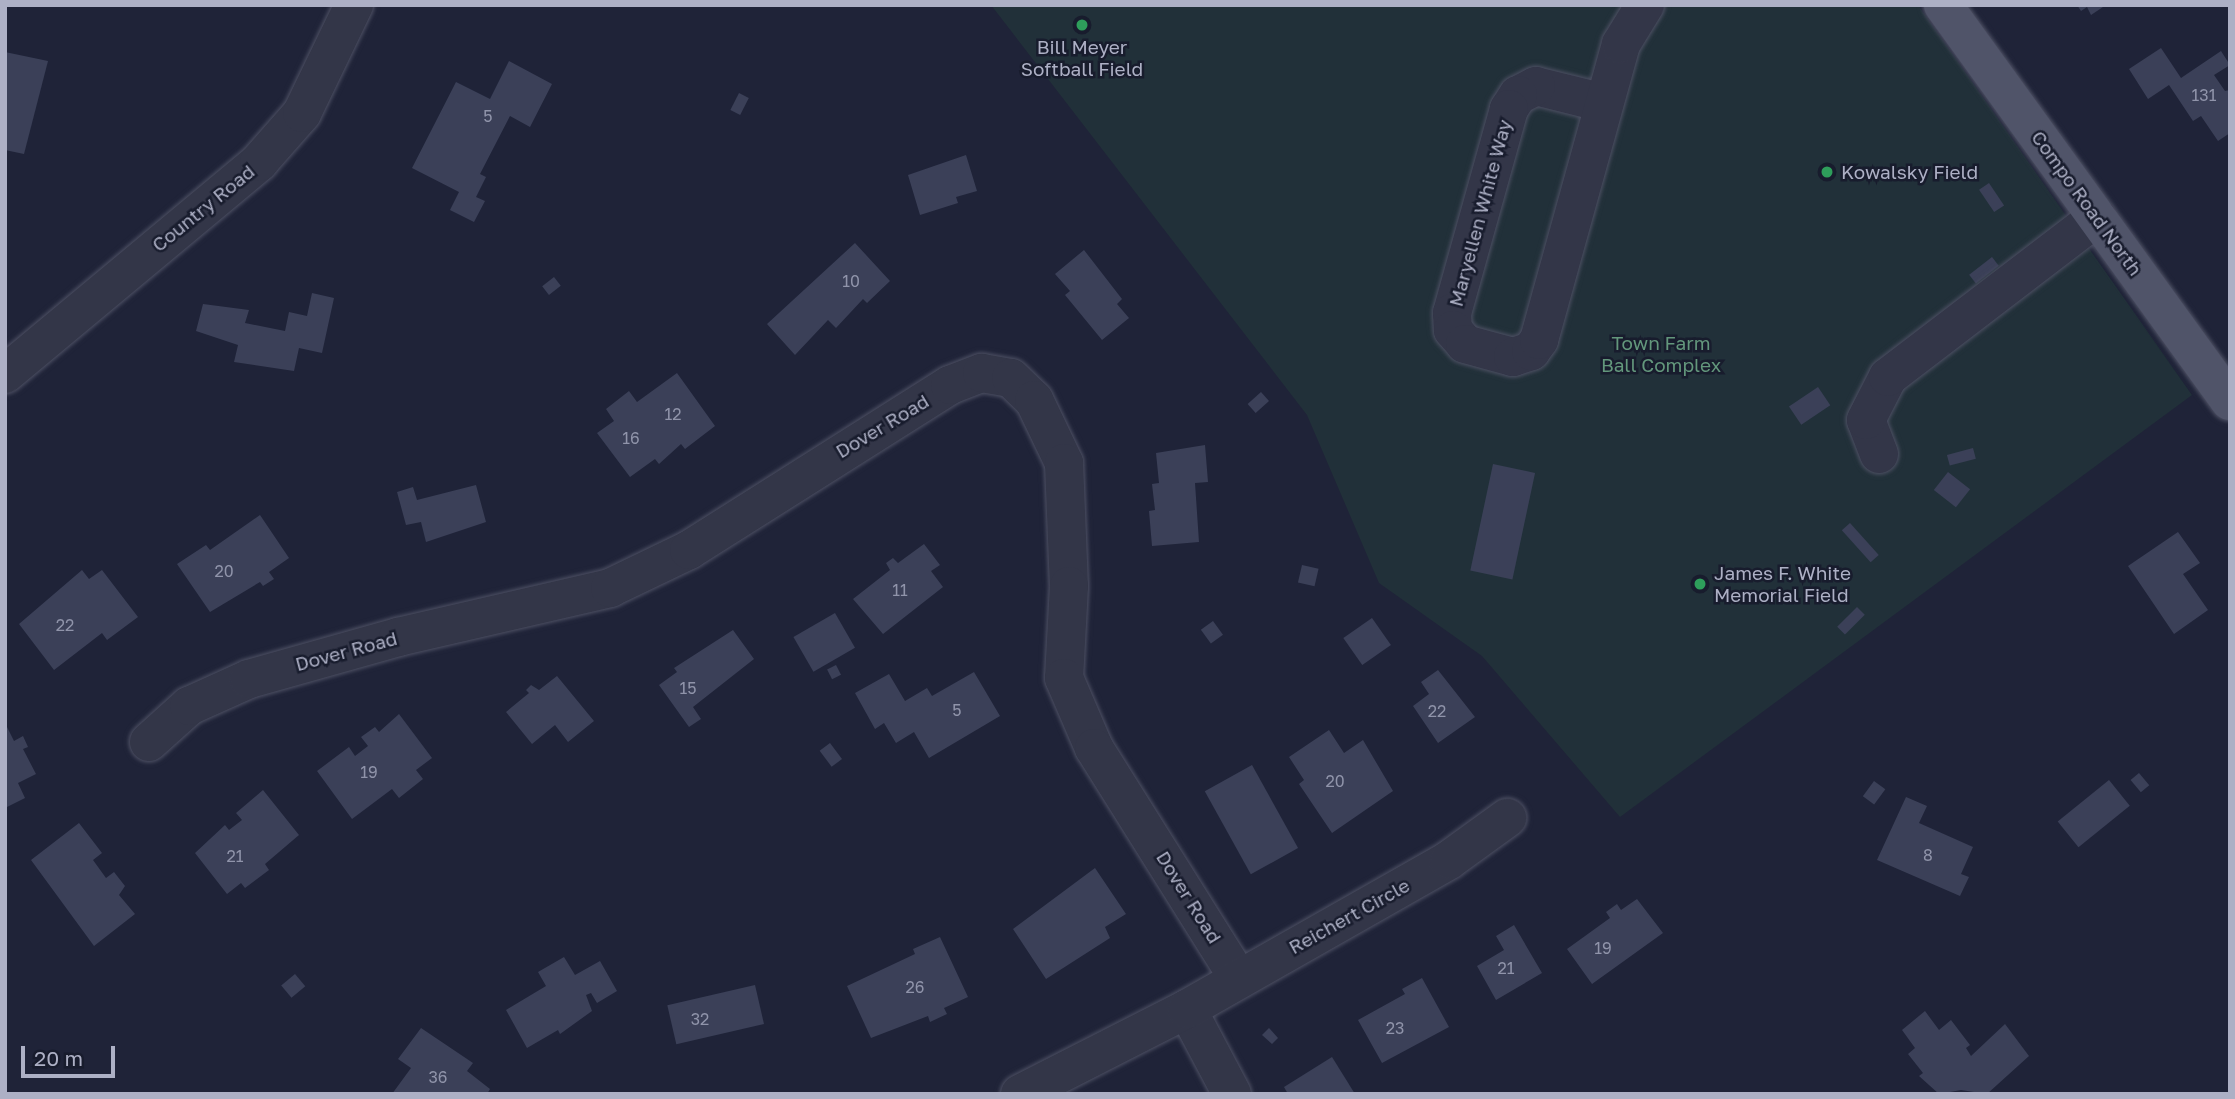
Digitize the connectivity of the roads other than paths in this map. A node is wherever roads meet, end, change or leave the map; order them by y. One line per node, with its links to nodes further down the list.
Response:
1 (354, 5): 6 (street, Country Road)
2 (1645, 5): 4 (street, Maryellen White Way)
3 (1943, 5): 5 (main road, Compo Road North)
4 (1604, 103): 4 (street, Maryellen White Way)
5 (2097, 217): 7 (main road, Compo Road North); 8 (street)
6 (5, 374)
7 (2230, 401)
8 (1879, 454)
9 (149, 742): 11 (street, Dover Road)
10 (1507, 818): 11 (street, Reichert Circle)
11 (1238, 978): 12 (street, Reichert Circle)
12 (1186, 1009): 13 (street, Reichert Circle); 14 (street)
13 (1020, 1094)
14 (1232, 1094)

